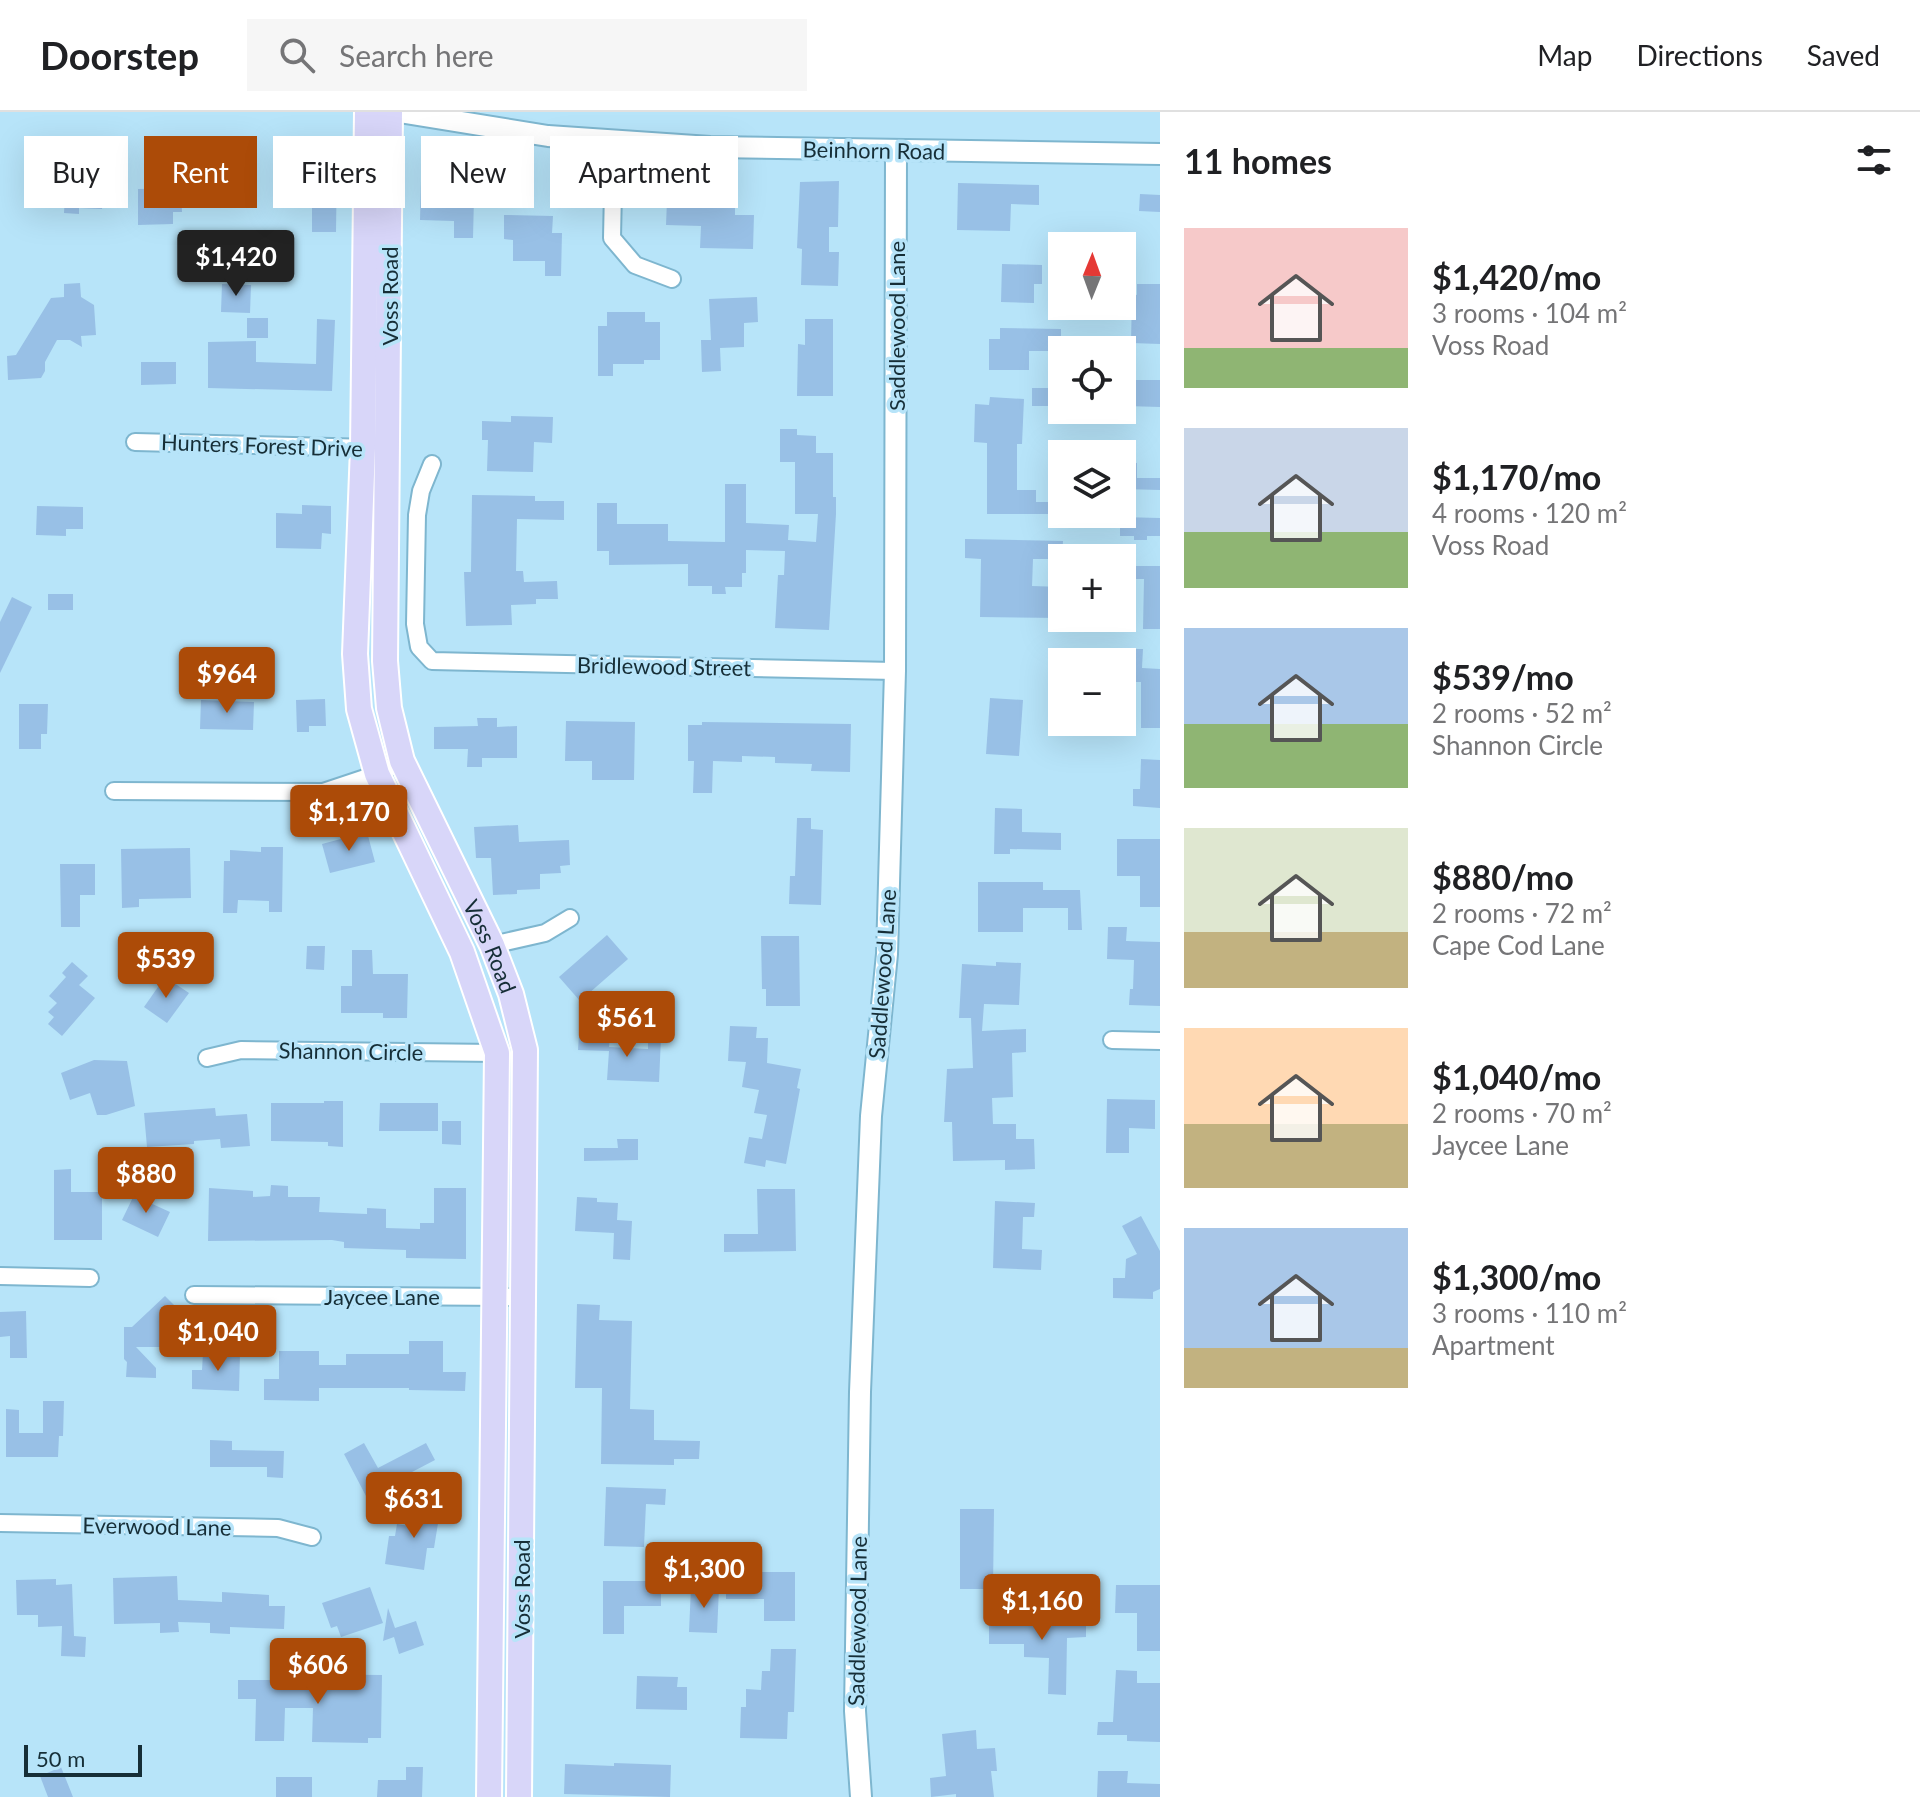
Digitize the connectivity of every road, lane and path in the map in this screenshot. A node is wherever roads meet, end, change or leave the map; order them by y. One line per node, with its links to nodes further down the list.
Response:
1 (367, 112): 11 (main road, Voss Road)
2 (390, 112): 12 (main road, Voss Road)
3 (399, 112): 4 (street, Beinhorn Road)
4 (550, 136)
5 (738, 147): 6 (street, Beinhorn Road)
6 (896, 150): 7 (street, Beinhorn Road); 14 (street, Saddlewood Lane)
7 (1160, 154)
8 (613, 208): 9 (street)
9 (672, 279)
10 (135, 442): 11 (street, Hunters Forest Drive)
11 (363, 448): 12 (street, Hunters Forest Drive); 16 (main road, Voss Road)
12 (389, 449): 15 (main road, Voss Road)
13 (432, 464): 14 (street, Bridlewood Street)
14 (895, 671): 39 (street, Saddlewood Lane)
15 (402, 761): 16 (street); 19 (main road, Voss Road)
16 (377, 774): 17 (street); 22 (main road, Voss Road)
17 (114, 791)
18 (570, 918): 19 (street)
19 (492, 945): 25 (main road, Voss Road)
20 (1112, 1040): 21 (street)
21 (1160, 1041)
22 (497, 1053): 23 (street, Shannon Circle); 24 (main road, Voss Road)
23 (207, 1058)
24 (498, 1096): 25 (main road); 29 (main road, Voss Road)
25 (526, 1096): 30 (main road, Voss Road)
26 (0, 1276): 27 (street)
27 (90, 1278)
28 (194, 1295): 29 (street, Jaycee Lane)
29 (494, 1297): 30 (street, Jaycee Lane); 31 (main road, Voss Road)
30 (523, 1297): 32 (main road, Voss Road)
31 (492, 1472): 32 (main road); 35 (main road, Voss Road)
32 (522, 1473): 36 (main road, Voss Road)
33 (0, 1523): 34 (street, Everwood Lane)
34 (312, 1537)
35 (491, 1677): 36 (main road); 37 (main road, Voss Road)
36 (521, 1678): 38 (main road, Voss Road)
37 (489, 1797)
38 (519, 1797)
39 (861, 1797)

